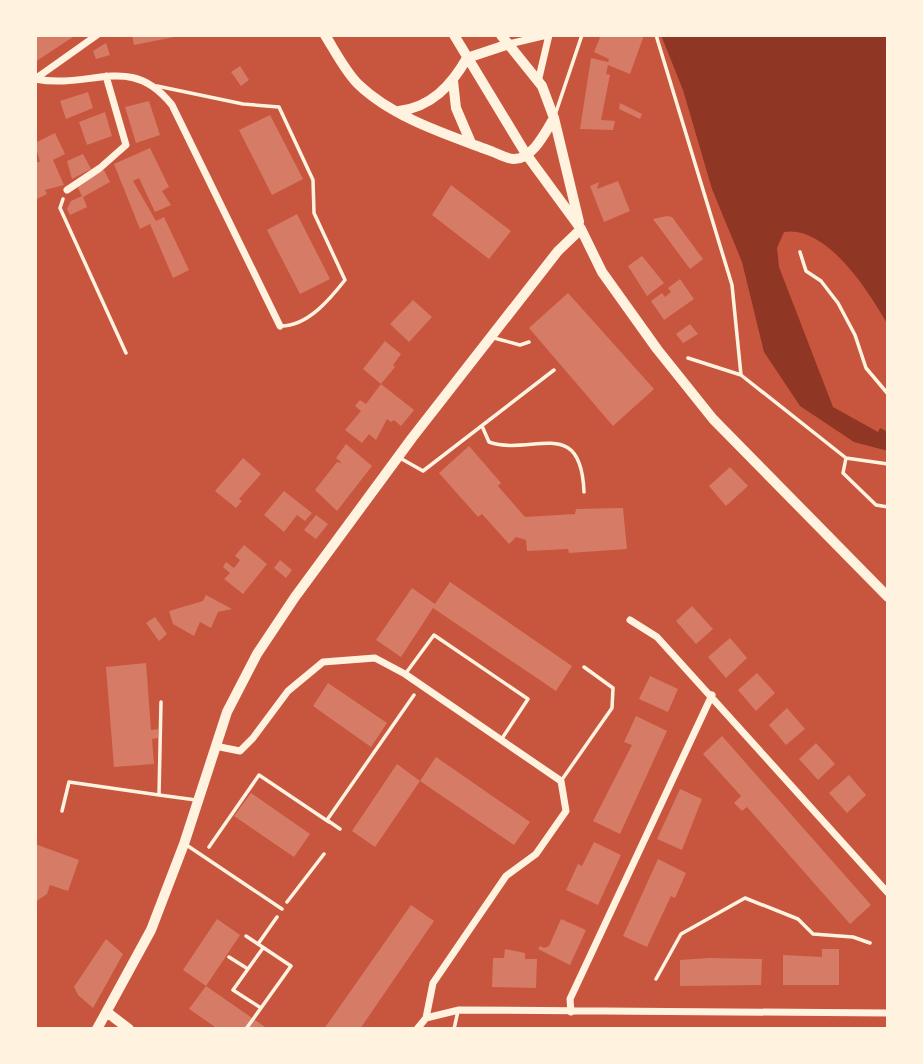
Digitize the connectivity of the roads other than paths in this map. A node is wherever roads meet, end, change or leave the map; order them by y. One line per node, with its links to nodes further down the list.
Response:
1 (97, 35): 10 (street)
2 (324, 35): 14 (street)
3 (454, 35): 8 (street)
4 (501, 35): 7 (street)
5 (548, 35): 7 (street); 12 (street)
6 (582, 35): 15 (lane)
7 (509, 44): 8 (street); 12 (street)
8 (467, 58): 11 (street); 17 (street)
9 (106, 76): 10 (street); 13 (street); 18 (street)
10 (35, 79)
11 (453, 81): 14 (street); 16 (street)
12 (538, 82): 15 (street)
13 (157, 86): 20 (street); 20 (lane)
14 (398, 111): 16 (street)
15 (554, 118): 17 (street); 19 (street)
16 (471, 143): 17 (street)
17 (526, 154): 19 (street)
18 (67, 190)
19 (581, 229): 21 (street); 27 (street)
20 (280, 326)
21 (489, 337): 22 (lane); 25 (street)
22 (529, 342)
23 (554, 370): 24 (lane)
24 (482, 426): 25 (lane); 26 (lane)
25 (398, 457): 34 (street)
26 (584, 492)
27 (888, 597)
28 (630, 620): 31 (street)
29 (584, 667): 35 (lane)
30 (405, 674): 33 (street); 33 (lane); 34 (street)
31 (712, 695): 40 (street); 43 (street)
32 (160, 702): 36 (lane)
33 (499, 741): 35 (street)
34 (215, 746): 37 (street)
35 (561, 780): 46 (street)
36 (159, 795): 37 (lane); 38 (lane)
37 (197, 800): 39 (street)
38 (62, 811)
39 (184, 844): 41 (lane); 44 (street)
40 (888, 893)
41 (282, 909)
42 (458, 1010): 43 (street); 46 (street); 50 (lane)
43 (571, 1012): 45 (street)
44 (108, 1013): 47 (street); 48 (street)
45 (888, 1013)
46 (426, 1018): 49 (street)
47 (97, 1029)
48 (129, 1029)
49 (416, 1029)
50 (454, 1029)

